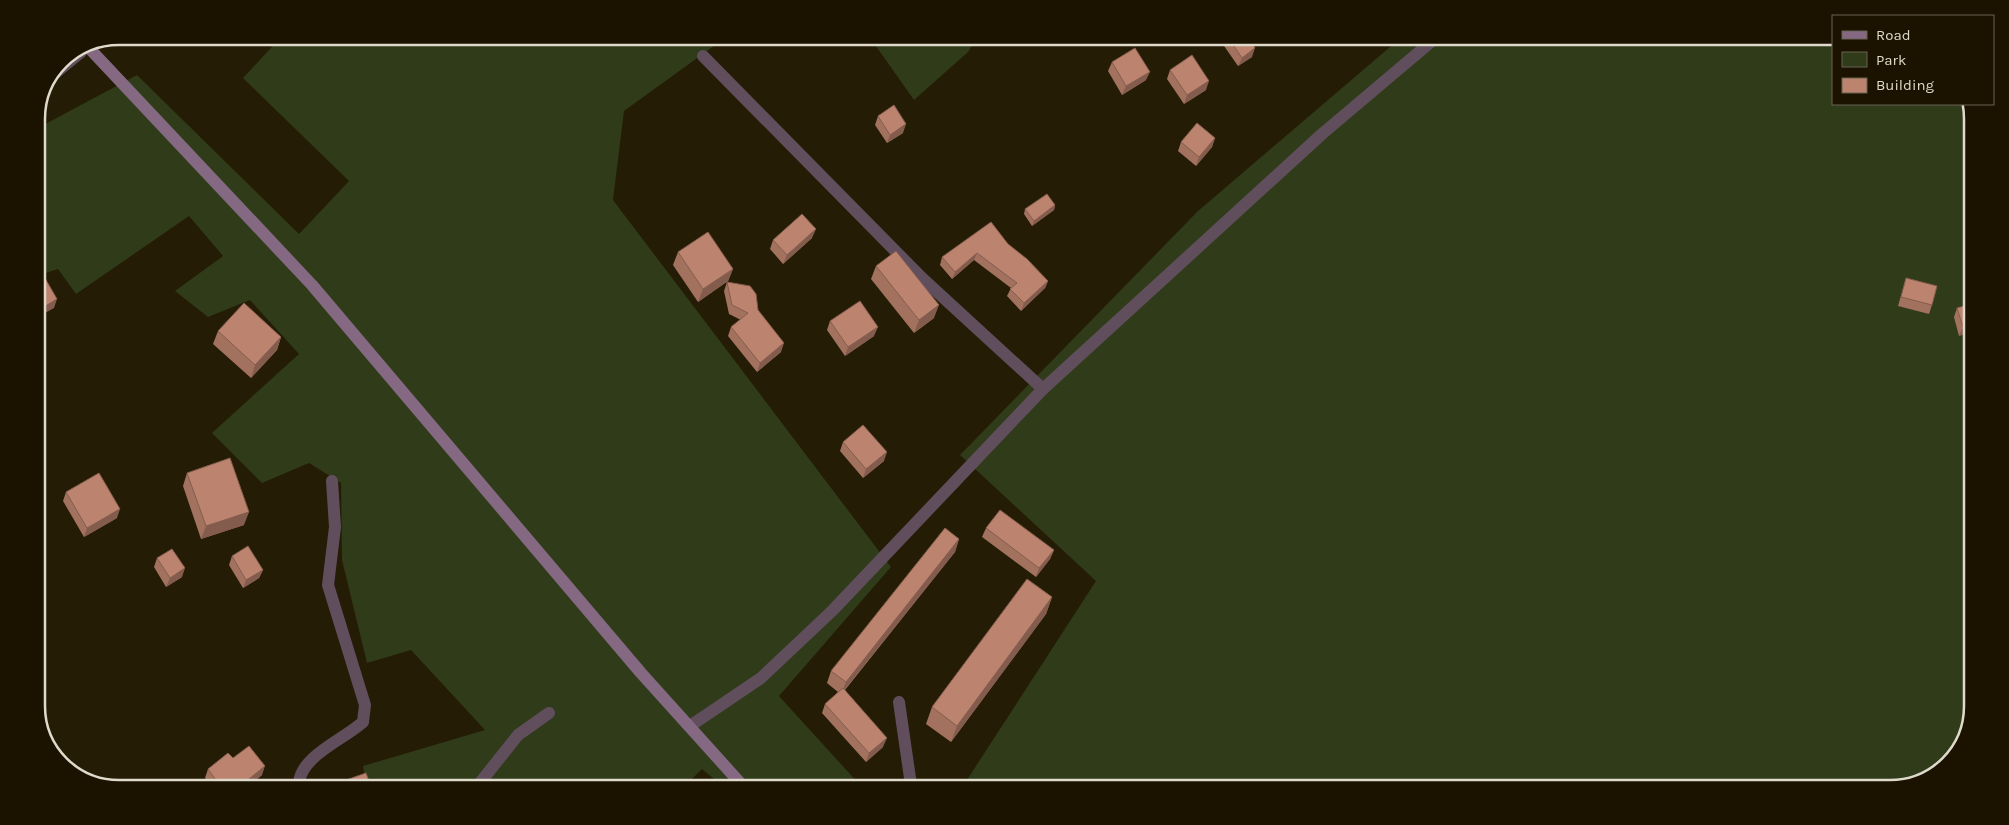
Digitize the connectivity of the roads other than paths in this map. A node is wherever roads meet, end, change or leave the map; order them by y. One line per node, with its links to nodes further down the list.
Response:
1 (1427, 45): 4 (street)
2 (91, 51): 8 (main road)
3 (703, 56): 4 (street)
4 (1042, 389): 8 (street)
5 (332, 481): 9 (street)
6 (900, 702): 12 (street)
7 (548, 713): 10 (street)
8 (690, 726): 11 (main road)
9 (299, 780)
10 (482, 780)
11 (738, 780)
12 (910, 780)

